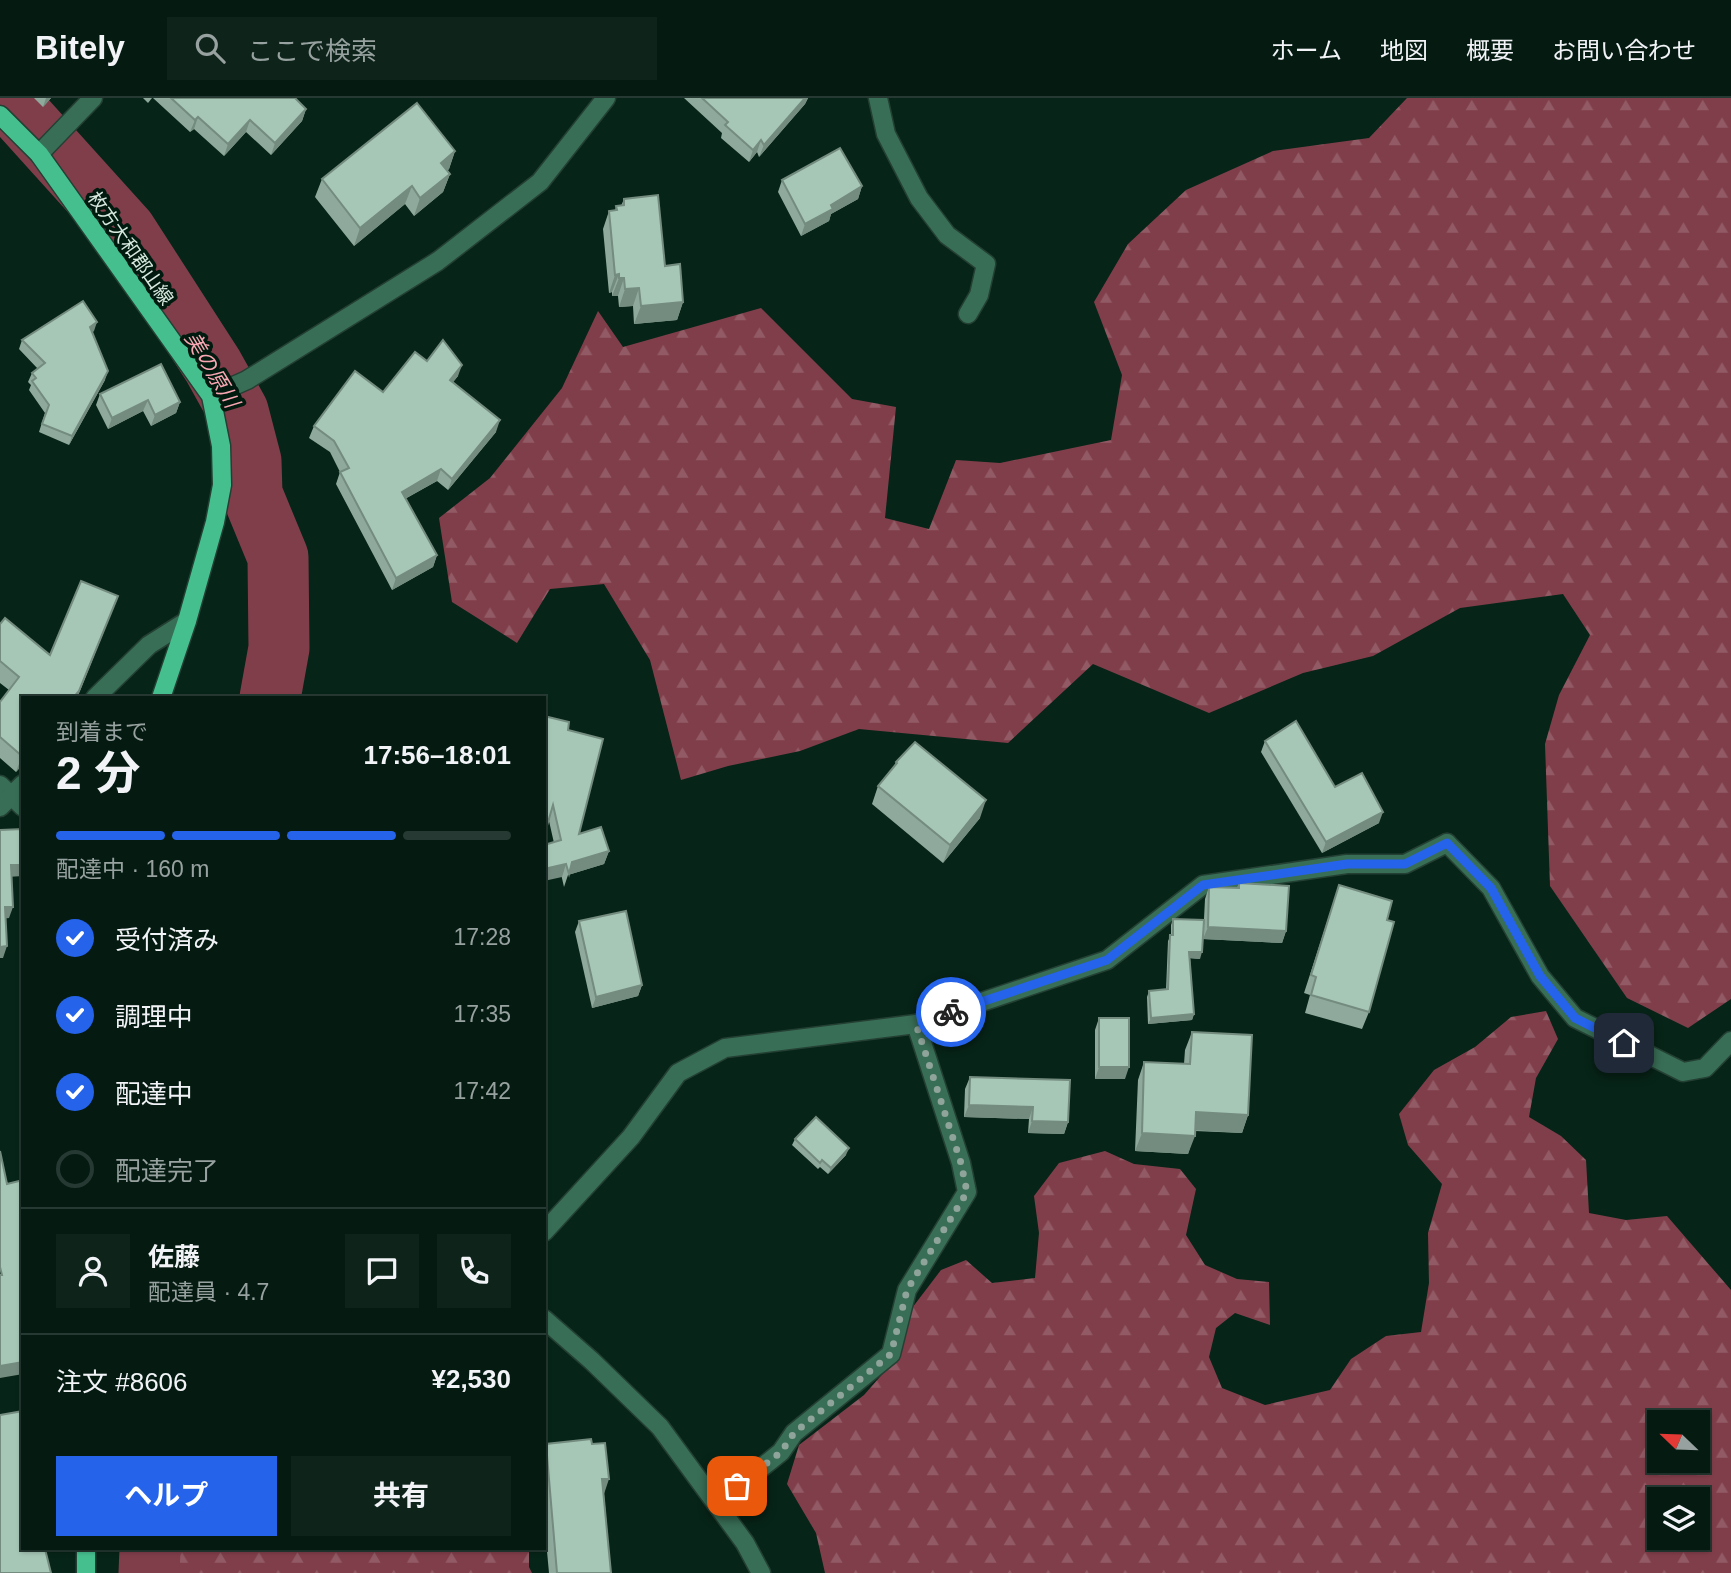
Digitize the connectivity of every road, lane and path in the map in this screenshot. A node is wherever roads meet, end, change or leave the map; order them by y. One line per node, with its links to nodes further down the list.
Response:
1 (93, 98): 5 (street)
2 (606, 98): 7 (street)
3 (878, 98): 6 (street)
4 (0, 114): 5 (main road, 枚方大和郡山線)
5 (39, 154): 7 (main road, 枚方大和郡山線)
6 (968, 314)
7 (211, 396): 8 (main road, 枚方大和郡山線)
8 (187, 621): 9 (street); 10 (main road, 枚方大和郡山線)
9 (97, 696)
10 (162, 696)
11 (916, 1024): 12 (street); 13 (street); 15 (street)
12 (1731, 1041)
13 (546, 1230)
14 (546, 1322): 15 (street)
15 (716, 1504): 18 (street)
16 (86, 1550): 17 (main road)
17 (86, 1573)
18 (761, 1573)

